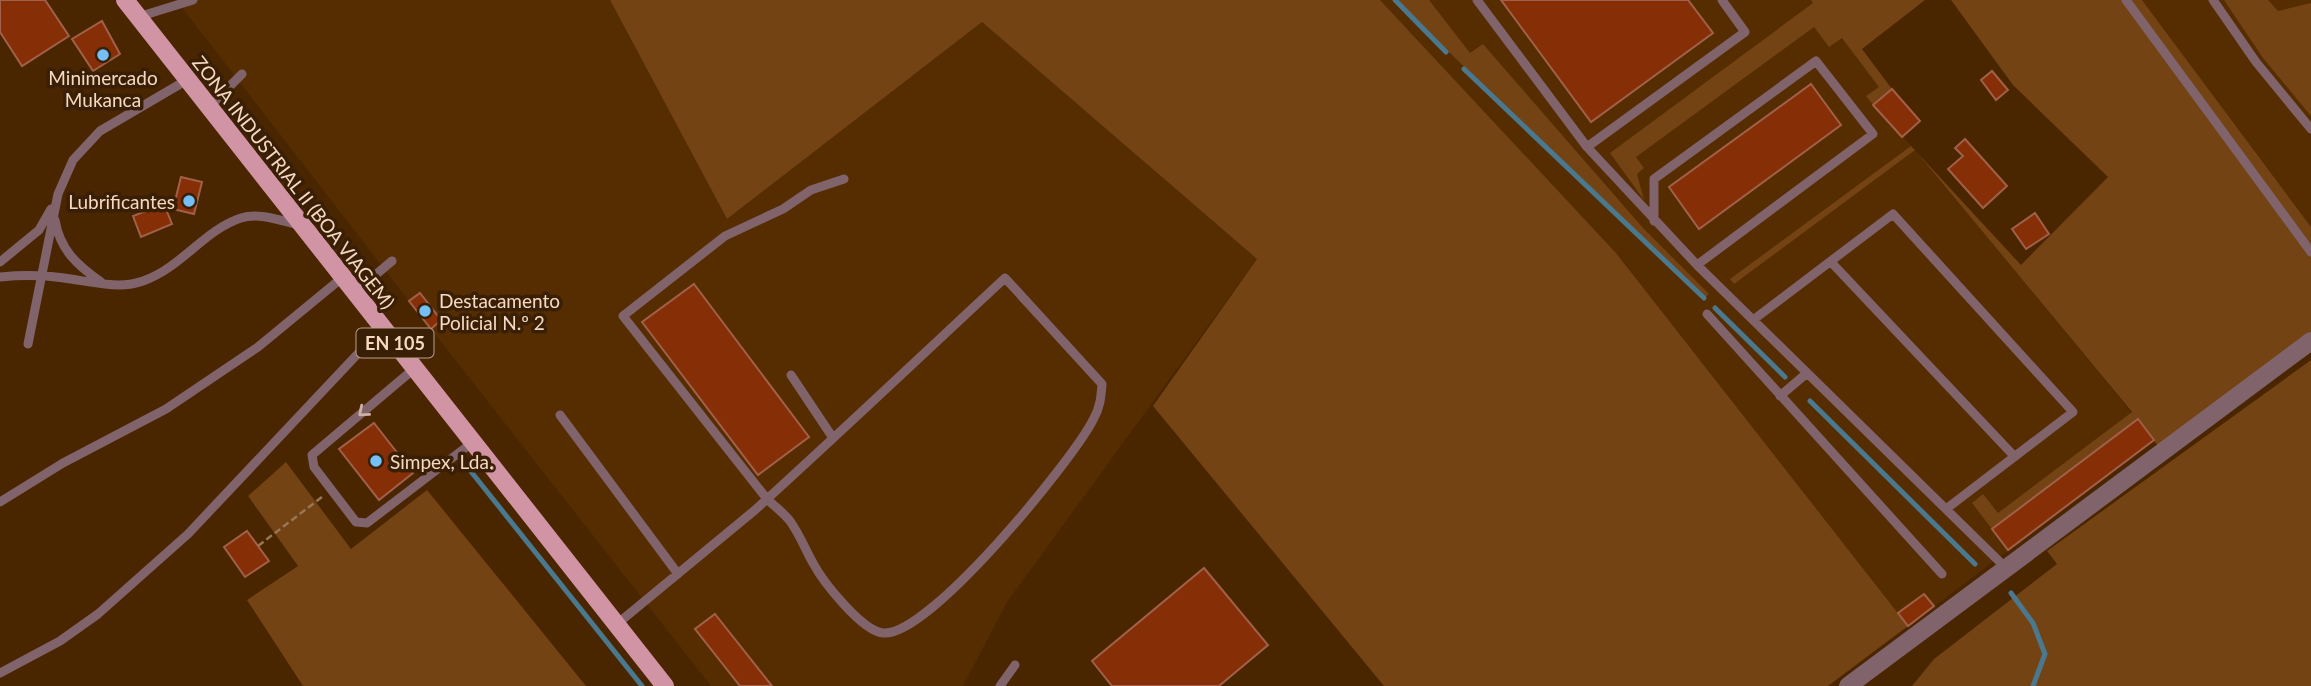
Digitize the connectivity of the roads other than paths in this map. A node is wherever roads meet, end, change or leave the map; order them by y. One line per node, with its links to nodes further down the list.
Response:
1 (125, 0): 7 (main road, ZONA INDUSTRIAL II (BOA VIAGEM) / EN 105)
2 (193, 0): 7 (lane)
3 (1477, 0): 12 (lane)
4 (1722, 0): 12 (lane)
5 (2126, 0): 17 (lane)
6 (2213, 0): 11 (lane)
7 (138, 17): 9 (main road, ZONA INDUSTRIAL II (BOA VIAGEM) / EN 105)
8 (242, 74): 10 (lane)
9 (187, 80): 10 (main road, ZONA INDUSTRIAL II (BOA VIAGEM) / EN 105); 14 (lane)
10 (209, 107): 16 (main road, ZONA INDUSTRIAL II (BOA VIAGEM) / EN 105)
11 (2311, 129)
12 (1587, 146): 15 (lane)
13 (844, 179): 40 (lane)
14 (58, 194): 19 (lane); 22 (lane); 25 (lane)
15 (1654, 221): 21 (lane); 21 (lane)
16 (303, 226): 24 (main road, ZONA INDUSTRIAL II (BOA VIAGEM) / EN 105); 25 (lane)
17 (2311, 253)
18 (392, 261): 26 (lane)
19 (0, 262)
20 (1830, 262): 28 (lane); 39 (lane); 39 (lane)
21 (1697, 265): 28 (lane)
22 (42, 276): 23 (lane); 25 (lane); 31 (lane)
23 (0, 277)
24 (343, 277): 26 (main road, ZONA INDUSTRIAL II (BOA VIAGEM) / EN 105); 41 (lane)
25 (103, 284)
26 (355, 292): 29 (main road, ZONA INDUSTRIAL II (BOA VIAGEM) / EN 105)
27 (1707, 314): 35 (lane)
28 (1753, 320): 33 (lane)
29 (383, 327): 32 (main road, ZONA INDUSTRIAL II (BOA VIAGEM) / EN 105); 48 (lane)
30 (2311, 341): 43 (street)
31 (28, 344)
32 (415, 368): 38 (main road, ZONA INDUSTRIAL II (BOA VIAGEM) / EN 105); 38 (lane, one-way to 38)
33 (1807, 373): 35 (lane); 42 (lane)
34 (791, 375): 37 (lane)
35 (1780, 396): 45 (lane)
36 (560, 415): 44 (lane)
37 (833, 438): 40 (lane); 40 (lane)
38 (473, 442): 46 (main road, ZONA INDUSTRIAL II (BOA VIAGEM) / EN 105)
39 (2014, 456): 42 (lane)
40 (767, 499): 44 (lane)
41 (0, 502)
42 (1946, 509): 43 (lane)
43 (2006, 568): 51 (street)
44 (678, 573): 46 (lane)
45 (1942, 574)
46 (617, 624): 49 (main road, ZONA INDUSTRIAL II (BOA VIAGEM) / EN 105)
47 (1015, 665): 50 (lane)
48 (0, 673)
49 (665, 686)
50 (1000, 686)
51 (1848, 686)

